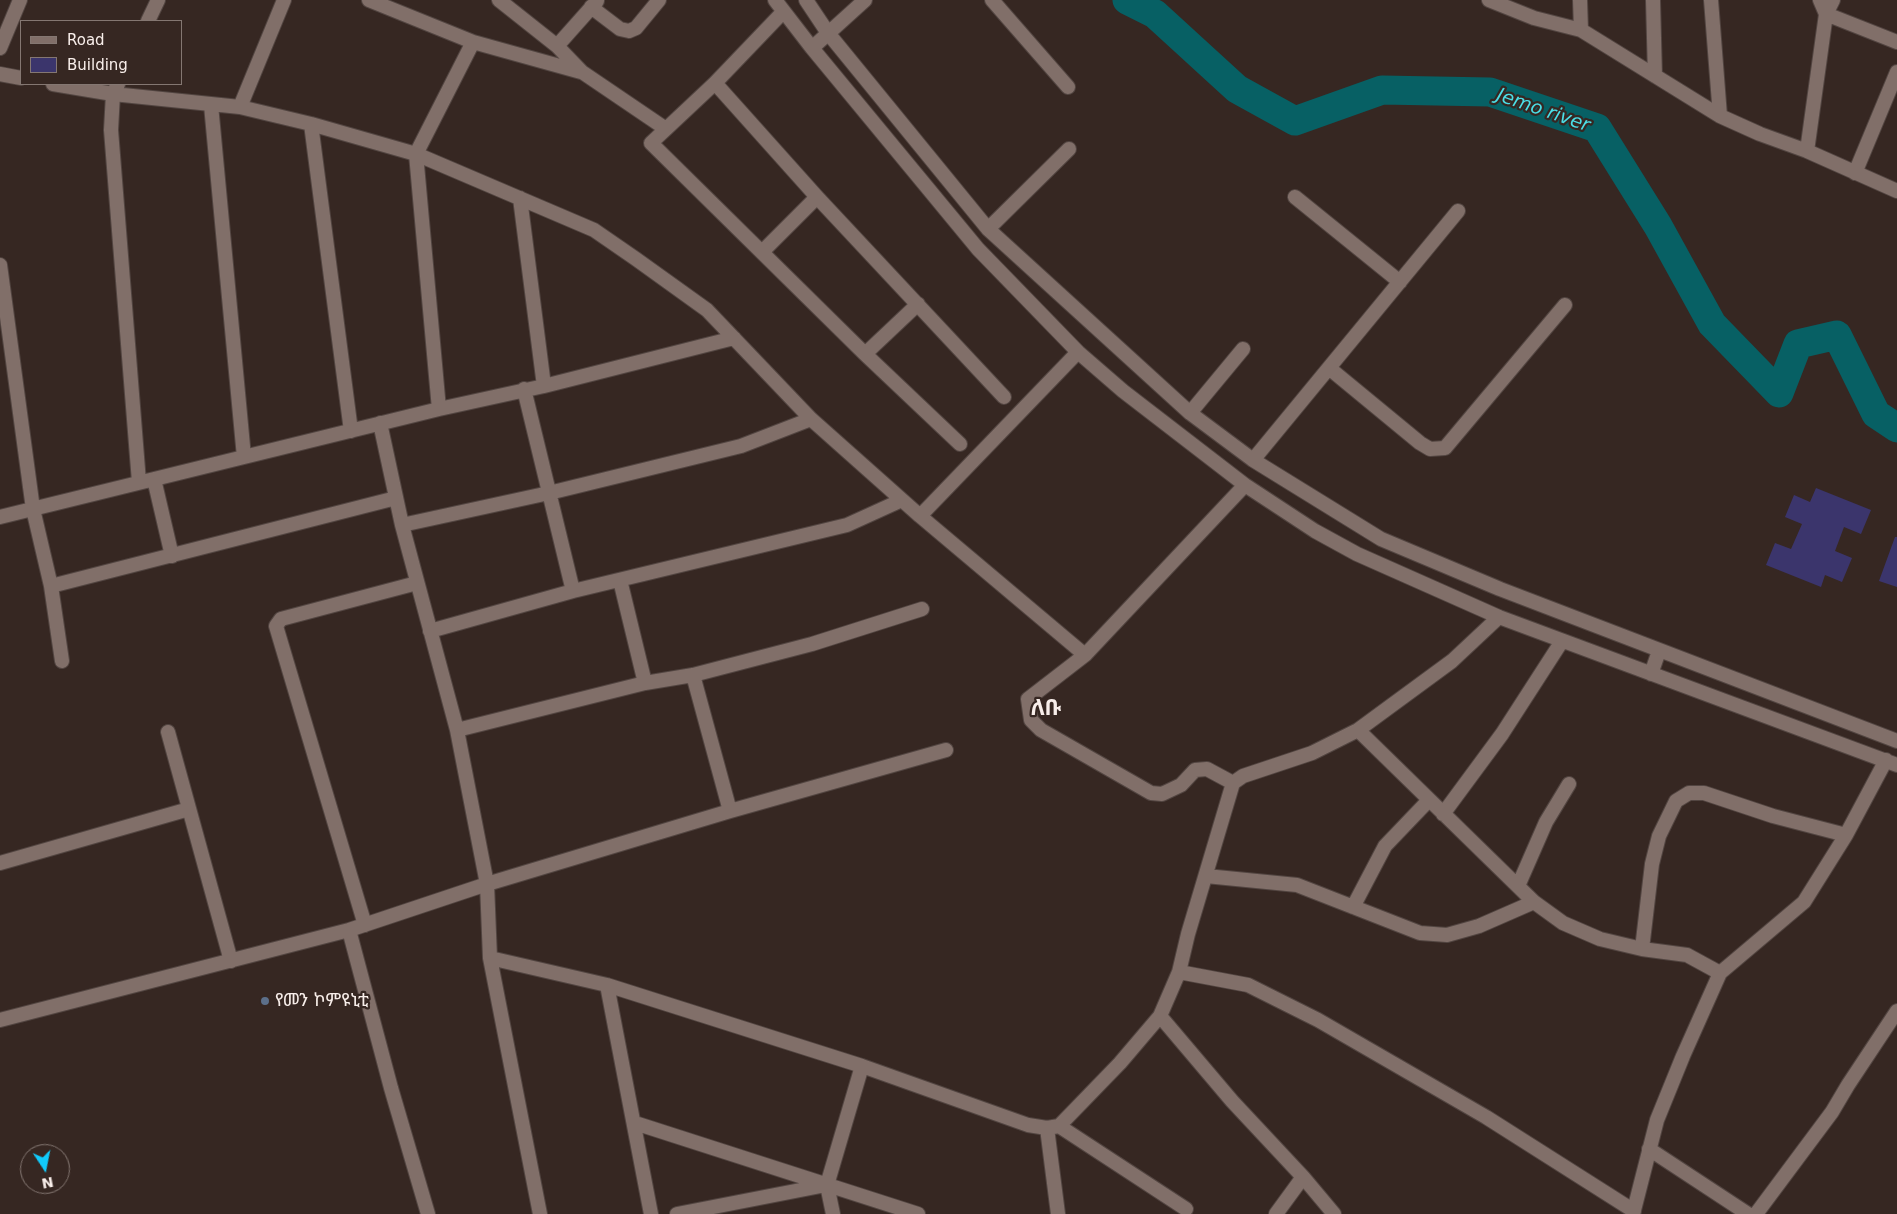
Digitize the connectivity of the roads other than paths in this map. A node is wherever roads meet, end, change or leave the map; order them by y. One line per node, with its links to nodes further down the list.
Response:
1 (20, 0): 25 (street)
2 (158, 0): 19 (street)
3 (284, 0): 37 (street)
4 (369, 0): 22 (street)
5 (499, 0): 24 (street)
6 (659, 0): 16 (street)
7 (806, 0): 21 (street)
8 (865, 0): 21 (street)
9 (992, 0): 34 (street)
10 (1580, 0): 20 (street)
11 (1653, 0): 30 (street)
12 (1711, 0): 38 (street)
13 (1820, 0): 18 (street)
14 (1832, 0): 18 (street)
15 (1497, 1): 20 (street)
16 (594, 4): 24 (street)
17 (779, 6): 26 (street); 32 (street)
18 (1826, 14): 23 (street); 42 (street)
19 (148, 20)
20 (1582, 30): 30 (street)
21 (828, 33): 26 (street); 50 (street)
22 (473, 42): 27 (street); 43 (street)
23 (1897, 42)
24 (557, 46): 27 (street)
25 (0, 48)
26 (812, 48): 59 (street)
27 (582, 72): 40 (street)
28 (1897, 72): 44 (street)
29 (0, 74): 31 (street)
30 (1655, 76): 38 (street)
31 (20, 78)
32 (715, 83): 40 (street); 46 (street)
33 (65, 85): 35 (street)
34 (1068, 87)
35 (115, 89): 36 (street); 74 (street)
36 (211, 105): 37 (street); 71 (street)
37 (240, 107): 39 (street)
38 (1720, 116): 42 (street)
39 (310, 124): 43 (street); 69 (street)
40 (666, 129): 51 (street)
41 (1069, 149): 50 (street)
42 (1807, 151): 44 (street)
43 (416, 154): 48 (street); 65 (street)
44 (1855, 173): 45 (street)
45 (1897, 191)
46 (817, 197): 51 (street); 55 (street)
47 (1295, 197): 53 (street)
48 (520, 198): 57 (street); 62 (street)
49 (1458, 211): 53 (street)
50 (988, 229): 66 (street)
51 (762, 252): 60 (street)
52 (0, 266): 54 (street)
53 (1400, 282): 61 (street)
54 (1, 287): 79 (street)
55 (918, 304): 60 (street); 64 (street)
56 (1565, 305): 61 (street)
57 (734, 338): 62 (street); 67 (street)
58 (1243, 349): 66 (street)
59 (1078, 352): 75 (street); 80 (street)
60 (865, 354): 70 (street)
61 (1329, 368): 72 (street)
62 (544, 386): 63 (street)
63 (524, 389): 65 (street); 76 (street)
64 (1004, 398)
65 (439, 409): 68 (street)
66 (1190, 413): 72 (street)
67 (811, 419): 76 (street); 78 (street)
68 (380, 423): 69 (street); 77 (street)
69 (351, 431): 71 (street)
70 (960, 444)
71 (244, 457): 73 (street)
72 (1253, 460): 92 (street)
73 (154, 479): 74 (street); 83 (street)
74 (140, 482): 79 (street)
75 (1245, 485): 89 (street); 93 (street)
76 (548, 493): 82 (street); 87 (street)
77 (396, 498): 82 (street); 83 (street)
78 (902, 500): 80 (street); 84 (street)
79 (32, 509): 81 (street); 86 (street)
80 (920, 516): 93 (street)
81 (0, 517)
82 (402, 525): 85 (street)
83 (172, 556): 86 (street)
84 (620, 580): 87 (street); 97 (street)
85 (417, 583): 90 (street); 117 (street)
86 (51, 586): 94 (street)
87 (573, 591): 90 (street)
88 (922, 609): 96 (street)
89 (1499, 617): 91 (street); 99 (street)
90 (430, 630): 98 (street)
91 (1562, 641): 95 (street); 109 (street)
92 (1659, 650): 95 (street); 101 (street)
93 (1085, 655): 104 (street)
94 (62, 661)
95 (1651, 674): 103 (street)
96 (694, 675): 97 (street); 108 (street)
97 (645, 683): 98 (street)
98 (457, 730): 113 (street)
99 (1358, 730): 104 (street); 106 (street)
100 (168, 732): 107 (street)
101 (1897, 741)
102 (946, 750): 108 (street)
103 (1891, 762): 110 (street)
104 (1233, 784): 112 (street)
105 (1569, 784): 114 (street)
106 (1429, 800): 109 (street); 116 (street)
107 (189, 810): 111 (street); 121 (street)
108 (730, 811): 113 (street)
109 (1443, 814): 114 (street)
110 (1846, 835): 119 (street); 123 (street)
111 (0, 863)
112 (1206, 876): 116 (street); 122 (street)
113 (487, 884): 117 (street); 120 (street)
114 (1518, 886): 115 (street)
115 (1534, 902): 116 (street); 119 (street)
116 (1353, 907)
117 (365, 925): 118 (street)
118 (349, 930): 121 (street); 136 (street)
119 (1642, 949): 123 (street)
120 (490, 958): 124 (street); 137 (street)
121 (231, 961): 127 (street)
122 (1179, 972): 126 (street); 135 (street)
123 (1720, 973): 131 (street)
124 (607, 985): 128 (street); 129 (street)
125 (1897, 1011): 146 (street)
126 (1160, 1016): 130 (street); 132 (street)
127 (0, 1020)
128 (862, 1066): 130 (street); 133 (street)
129 (635, 1123): 133 (street); 138 (street)
130 (1053, 1127): 134 (street); 142 (street)
131 (1649, 1149): 135 (street); 145 (street)
132 (1302, 1177): 143 (street); 144 (street)
133 (827, 1185): 139 (street); 140 (street); 141 (street)
134 (1186, 1209)
135 (1633, 1212)
136 (428, 1214)
137 (540, 1214)
138 (652, 1214)
139 (677, 1214)
140 (833, 1214)
141 (918, 1214)
142 (1058, 1214)
143 (1276, 1214)
144 (1334, 1214)
145 (1748, 1214)
146 (1756, 1214)

